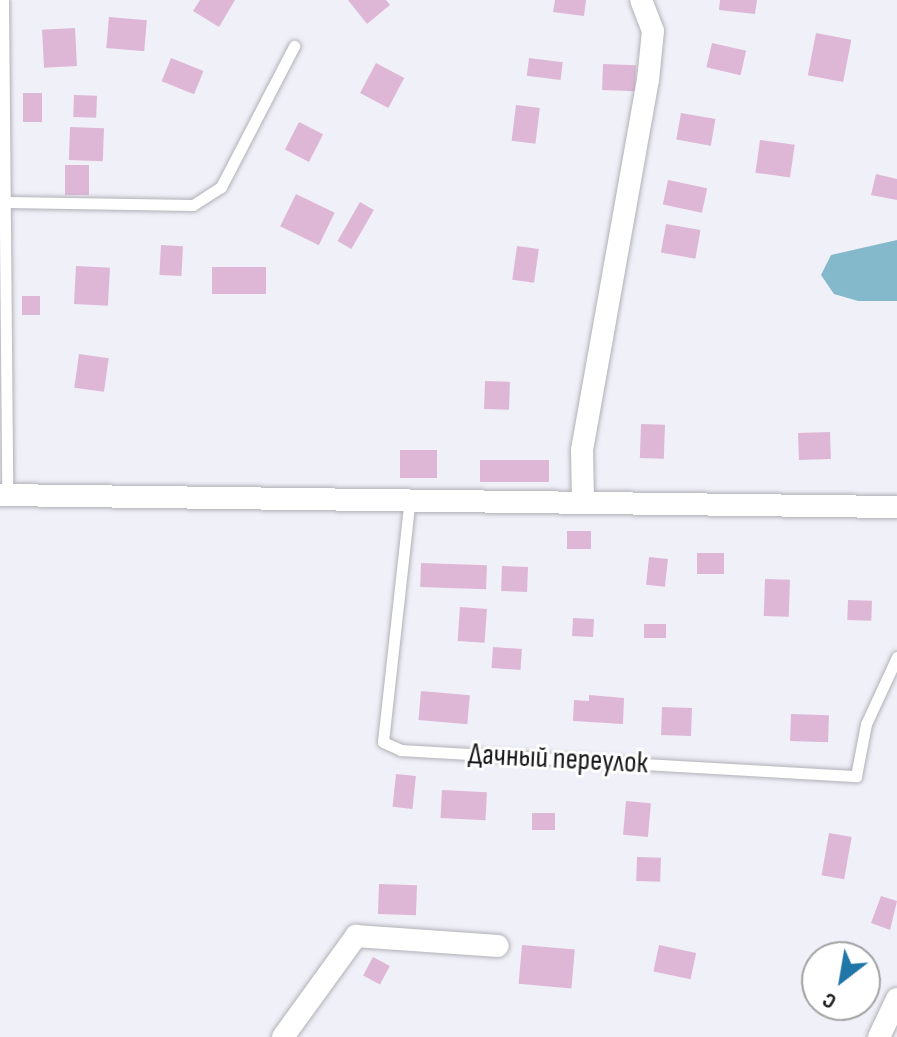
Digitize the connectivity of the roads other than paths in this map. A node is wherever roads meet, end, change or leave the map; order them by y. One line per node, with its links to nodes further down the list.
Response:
1 (3, 0): 6 (lane)
2 (641, 0): 4 (street)
3 (658, 0): 4 (street)
4 (653, 31): 9 (street)
5 (294, 46): 6 (lane)
6 (7, 202): 7 (lane)
7 (3, 495): 8 (street)
8 (410, 496): 9 (street); 11 (lane, Дачный переулок)
9 (583, 501): 10 (street)
10 (897, 507)
11 (897, 657)
12 (498, 946): 14 (street)
13 (897, 999): 15 (street)
14 (283, 1037)
15 (879, 1037)

